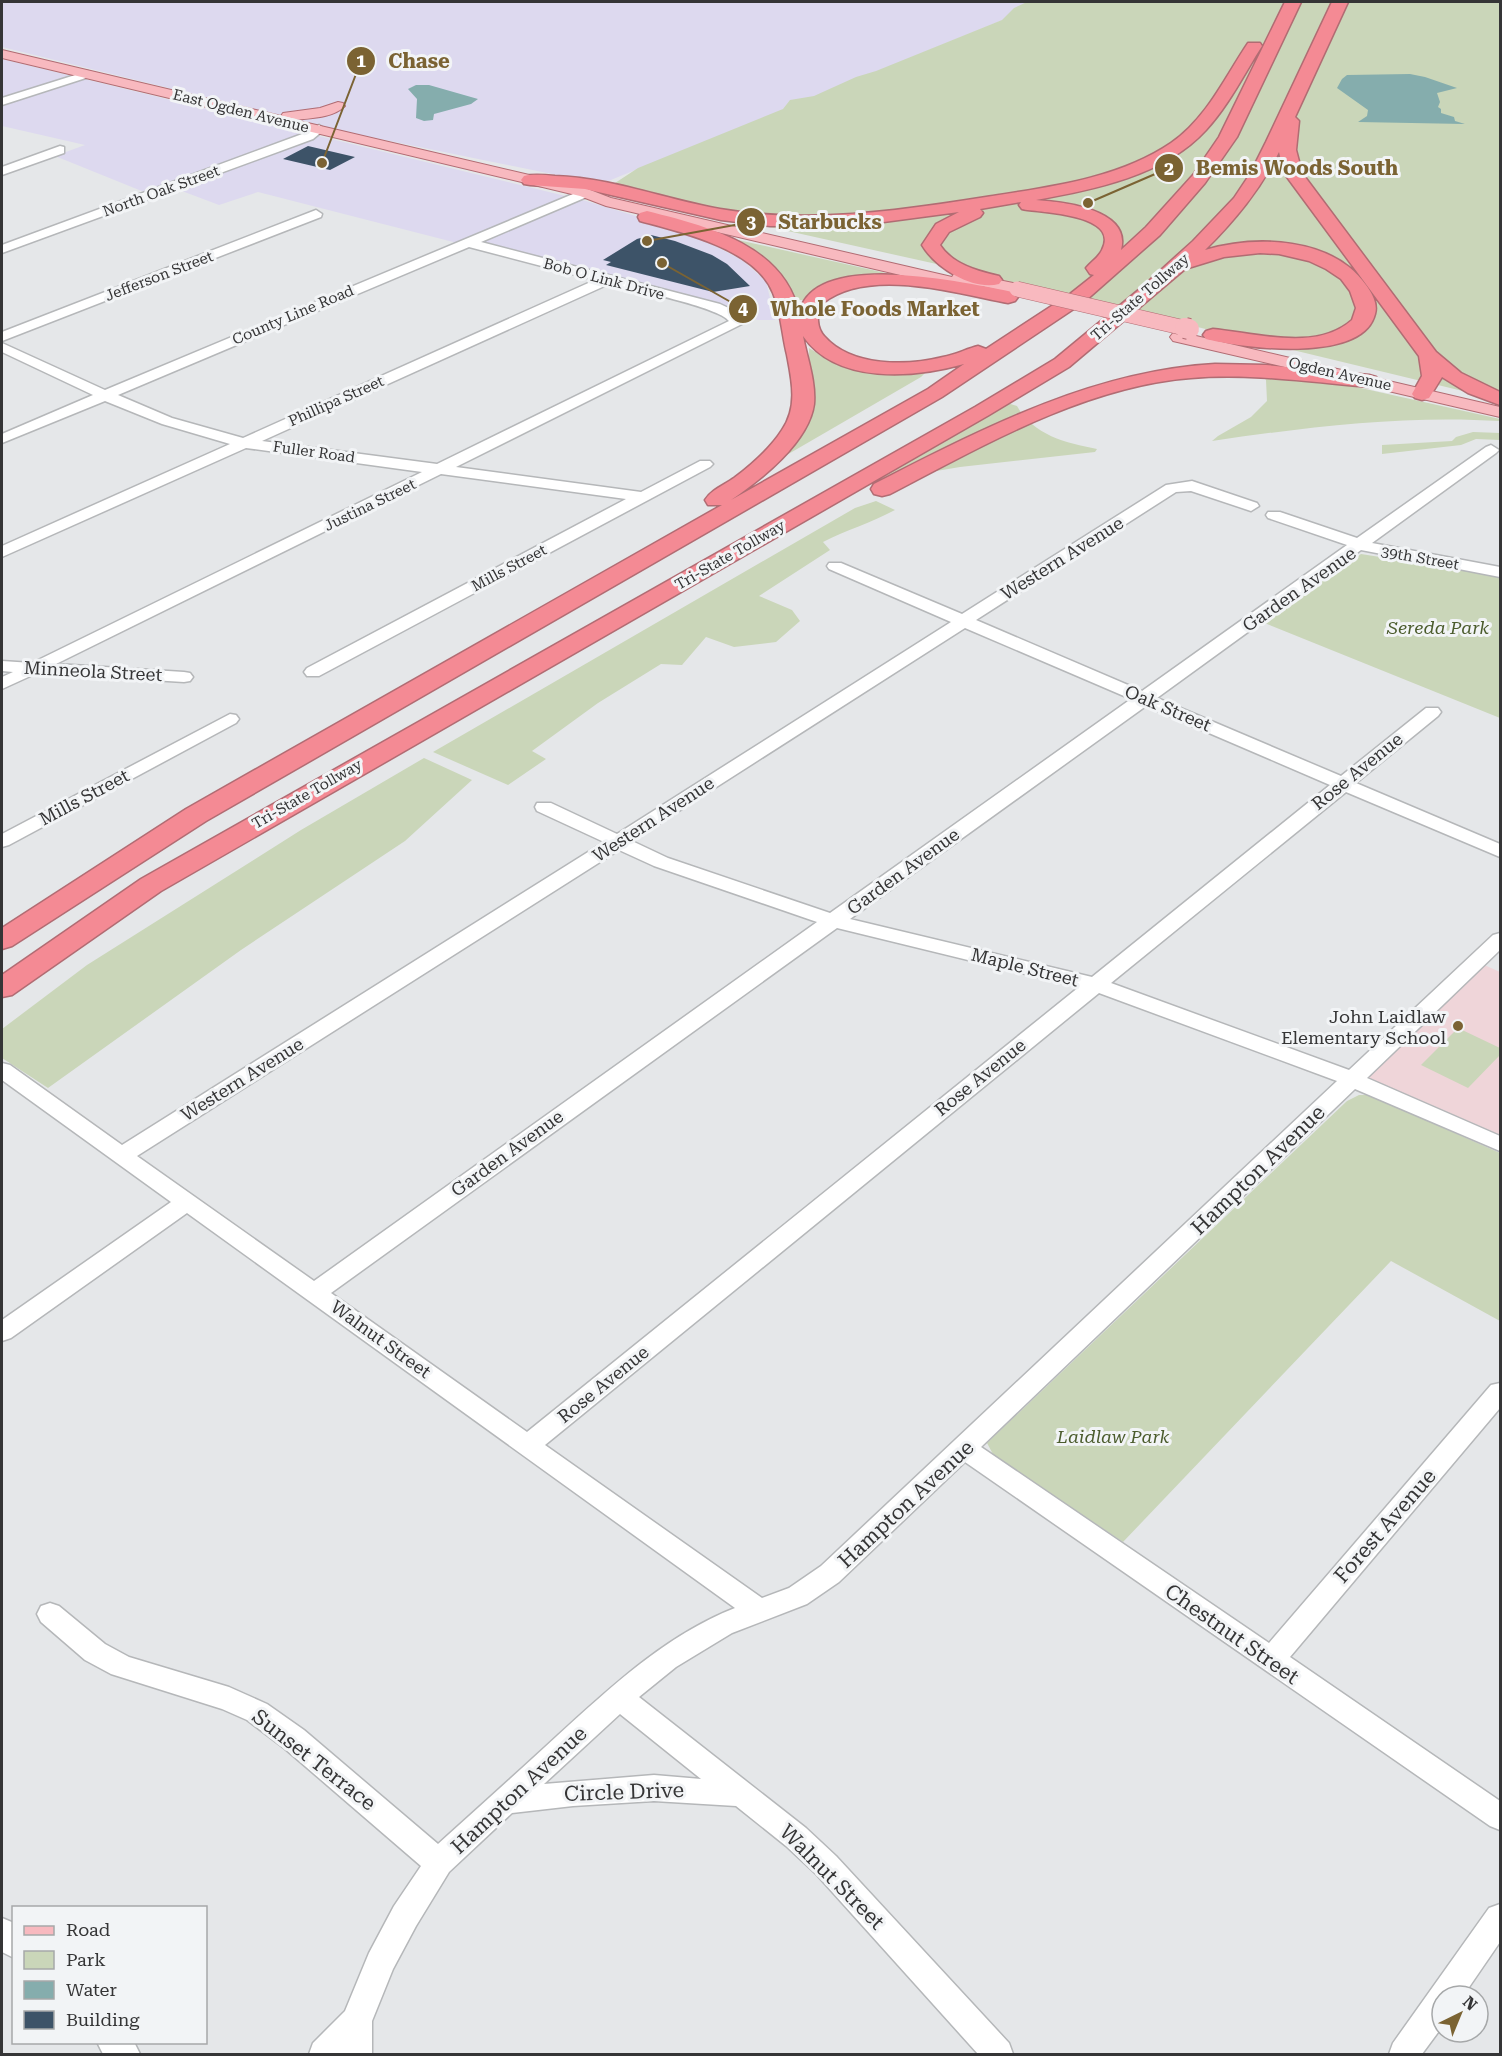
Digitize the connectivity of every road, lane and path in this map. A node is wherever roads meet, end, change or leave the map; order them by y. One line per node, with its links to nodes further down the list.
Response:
1 (1280, 2): 13 (highway)
2 (1293, 2): 19 (highway, Tri-State Tollway)
3 (1340, 2): 7 (highway, Tri-State Tollway)
4 (2, 54): 5 (main road, East Ogden Avenue)
5 (88, 74): 6 (street); 8 (main road, East Ogden Avenue)
6 (2, 102)
7 (1289, 110): 21 (highway, Tri-State Tollway); 29 (highway)
8 (270, 118): 9 (main road, East Ogden Avenue); 10 (main road)
9 (319, 129): 10 (main road, East Ogden Avenue); 18 (street, North Oak Street)
10 (380, 144): 13 (main road, East Ogden Avenue)
11 (60, 150): 12 (street)
12 (2, 171)
13 (530, 180): 14 (main road, East Ogden Avenue)
14 (585, 193): 15 (main road, East Ogden Avenue); 17 (street, County Line Road); 22 (main road, East Ogden Avenue)
15 (618, 204): 22 (main road, East Ogden Avenue); 50 (highway)
16 (316, 214): 27 (street, Jefferson Street)
17 (466, 242): 20 (street, Bob O Link Drive); 32 (street, County Line Road)
18 (2, 249)
19 (1101, 279): 22 (highway); 23 (highway, Tri-State Tollway)
20 (606, 280): 24 (street, Bob O Link Drive); 37 (street, Phillipa Street)
21 (1148, 292): 26 (highway); 48 (highway, Tri-State Tollway)
22 (1013, 293): 23 (highway); 25 (main road, East Ogden Avenue)
23 (1047, 319): 50 (highway, Tri-State Tollway)
24 (736, 323): 40 (street, Justina Street)
25 (1184, 333): 26 (main road, Ogden Avenue); 30 (main road, Ogden Avenue)
26 (1213, 335): 31 (main road, Ogden Avenue)
27 (2, 338)
28 (2, 347): 32 (street, Fuller Road)
29 (1429, 356): 31 (highway); 33 (highway)
30 (1369, 381): 31 (main road, Ogden Avenue); 48 (highway)
31 (1425, 391): 34 (main road, Ogden Avenue); 35 (main road, Ogden Avenue)
32 (104, 396): 36 (street, County Line Road); 37 (street, Fuller Road)
33 (1500, 399)
34 (1500, 405)
35 (1500, 412)
36 (2, 439)
37 (245, 442): 40 (street, Fuller Road); 45 (street, Phillipa Street)
38 (1491, 450): 44 (street, Garden Avenue)
39 (705, 464): 41 (street, Mills Street)
40 (442, 470): 41 (street, Fuller Road); 52 (street, Justina Street)
41 (643, 497): 53 (street, Mills Street)
42 (1251, 506): 49 (street, Western Avenue)
43 (1274, 515): 44 (street, 39th Street)
44 (1360, 546): 47 (street, 39th Street); 56 (street, Garden Avenue)
45 (2, 552)
46 (836, 566): 49 (street, Oak Street)
47 (1500, 572)
48 (653, 599): 68 (highway, Tri-State Tollway)
49 (963, 621): 56 (street, Oak Street); 62 (street, Western Avenue)
50 (524, 629): 66 (highway, Tri-State Tollway)
51 (2, 666): 52 (street, Minneola Street)
52 (34, 668): 54 (street, Minneola Street); 55 (street, Justina Street)
53 (313, 672)
54 (184, 677)
55 (2, 684)
56 (1144, 698): 59 (street, Oak Street); 64 (street, Garden Avenue)
57 (1432, 712): 59 (street, Rose Avenue)
58 (230, 720): 61 (street, Mills Street)
59 (1342, 783): 63 (street, Oak Street); 67 (street, Rose Avenue)
60 (544, 807): 62 (street, Maple Street)
61 (2, 841)
62 (618, 842): 64 (street, Maple Street); 72 (street, Western Avenue)
63 (1500, 850)
64 (833, 921): 67 (street, Maple Street); 74 (street, Garden Avenue)
65 (1500, 939): 70 (street, Hampton Avenue)
66 (2, 940)
67 (1094, 984): 70 (street, Maple Street); 77 (street, Rose Avenue)
68 (2, 988)
69 (2, 1070): 72 (street, Walnut Street)
70 (1353, 1080): 71 (street, Maple Street); 78 (street, Hampton Avenue)
71 (1500, 1144)
72 (122, 1155): 73 (street, Walnut Street)
73 (188, 1202): 74 (street, Walnut Street); 75 (street)
74 (315, 1292): 77 (street, Walnut Street)
75 (2, 1332)
76 (1500, 1392): 81 (street, Forest Avenue)
77 (529, 1444): 79 (street, Walnut Street)
78 (965, 1449): 79 (street, Hampton Avenue); 81 (street, Chestnut Street)
79 (758, 1610): 82 (street, Hampton Avenue)
80 (50, 1614): 86 (street, Sunset Terrace)
81 (1270, 1660): 85 (street, Chestnut Street)
82 (619, 1697): 83 (street, Walnut Street); 84 (street, Hampton Avenue)
83 (742, 1794): 84 (street, Circle Drive); 95 (street, Walnut Street)
84 (507, 1801): 86 (street, Hampton Avenue)
85 (1500, 1817)
86 (439, 1863): 90 (street, Hampton Avenue)
87 (1500, 1918): 88 (street)
88 (1453, 1984)
89 (1430, 2018): 96 (street)
90 (357, 2021): 93 (street, Hampton Avenue); 94 (street)
91 (113, 2044): 92 (street)
92 (124, 2055)
93 (324, 2055)
94 (357, 2055)
95 (998, 2055)
96 (1404, 2055)

